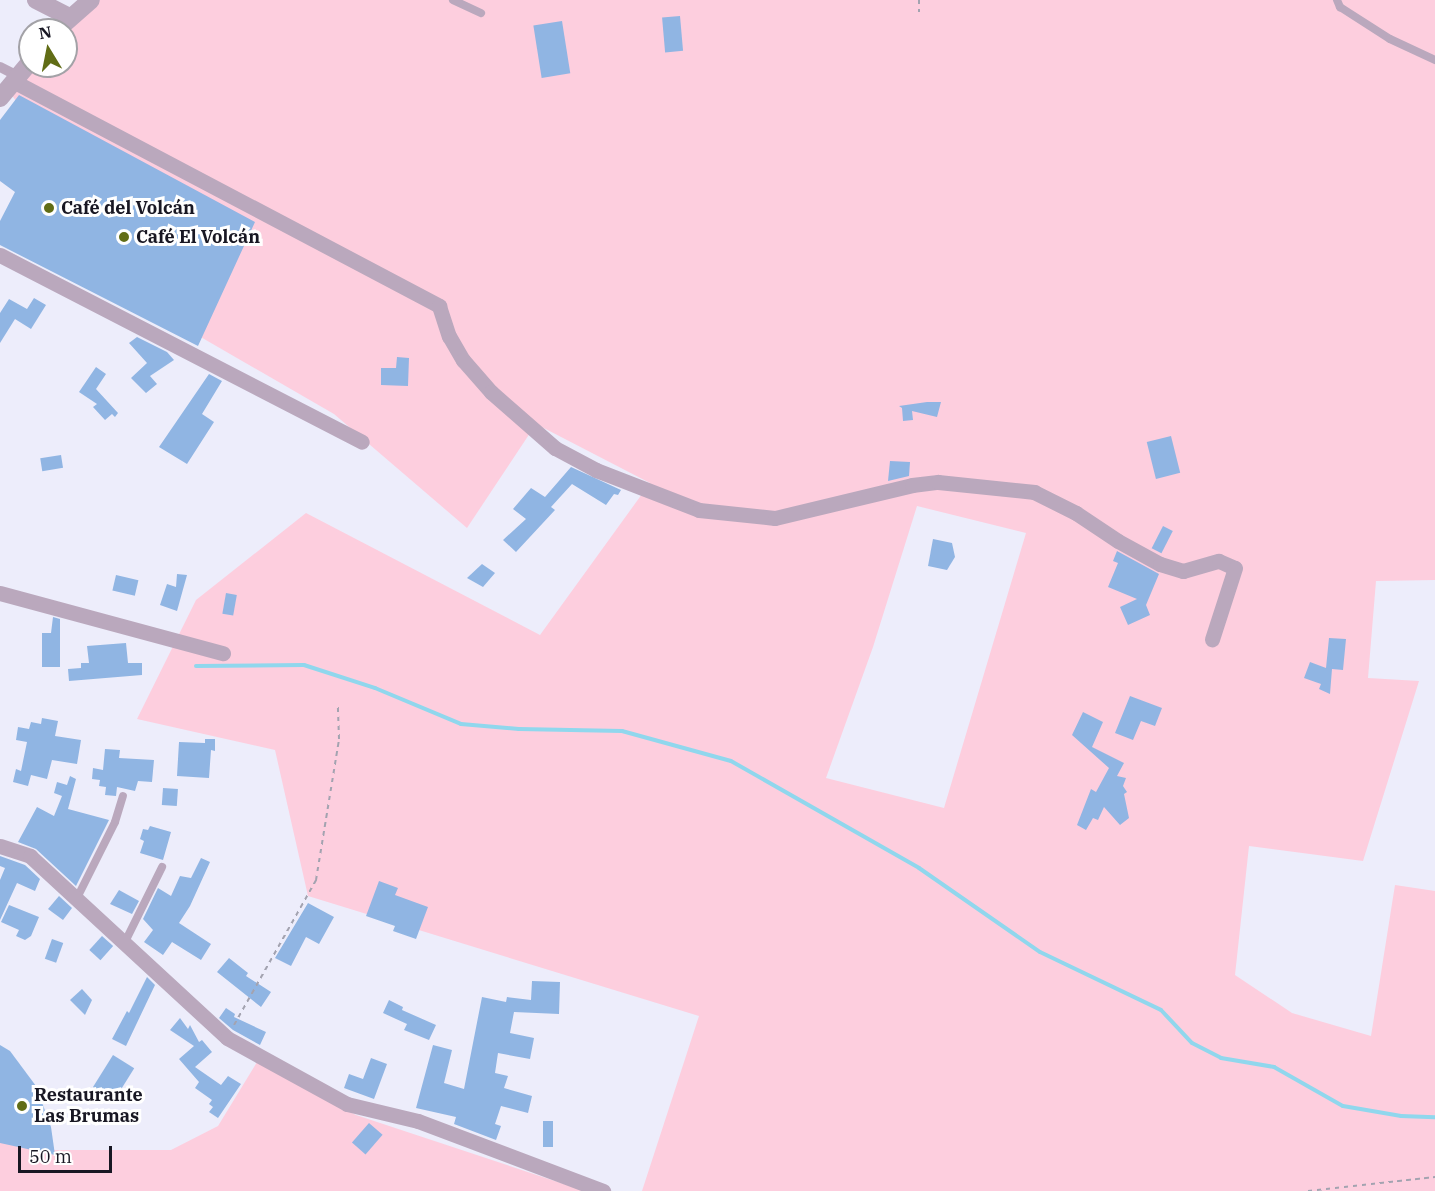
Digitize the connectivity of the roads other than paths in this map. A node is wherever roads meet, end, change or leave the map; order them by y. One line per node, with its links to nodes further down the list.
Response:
1 (36, 0): 6 (street)
2 (91, 0): 6 (street)
3 (453, 0): 5 (lane)
4 (1337, 0): 7 (lane)
5 (481, 13)
6 (70, 17)
7 (1435, 60)
8 (0, 67): 10 (street)
9 (18, 75): 10 (street)
10 (15, 78): 11 (street); 15 (street)
11 (0, 98)
12 (0, 255): 13 (street)
13 (362, 442)
14 (0, 593): 16 (street)
15 (1212, 639)
16 (223, 653)
17 (123, 796): 20 (lane)
18 (0, 846): 20 (street)
19 (162, 867): 21 (lane)
20 (76, 900): 21 (street)
21 (123, 944): 22 (street)
22 (603, 1191)

